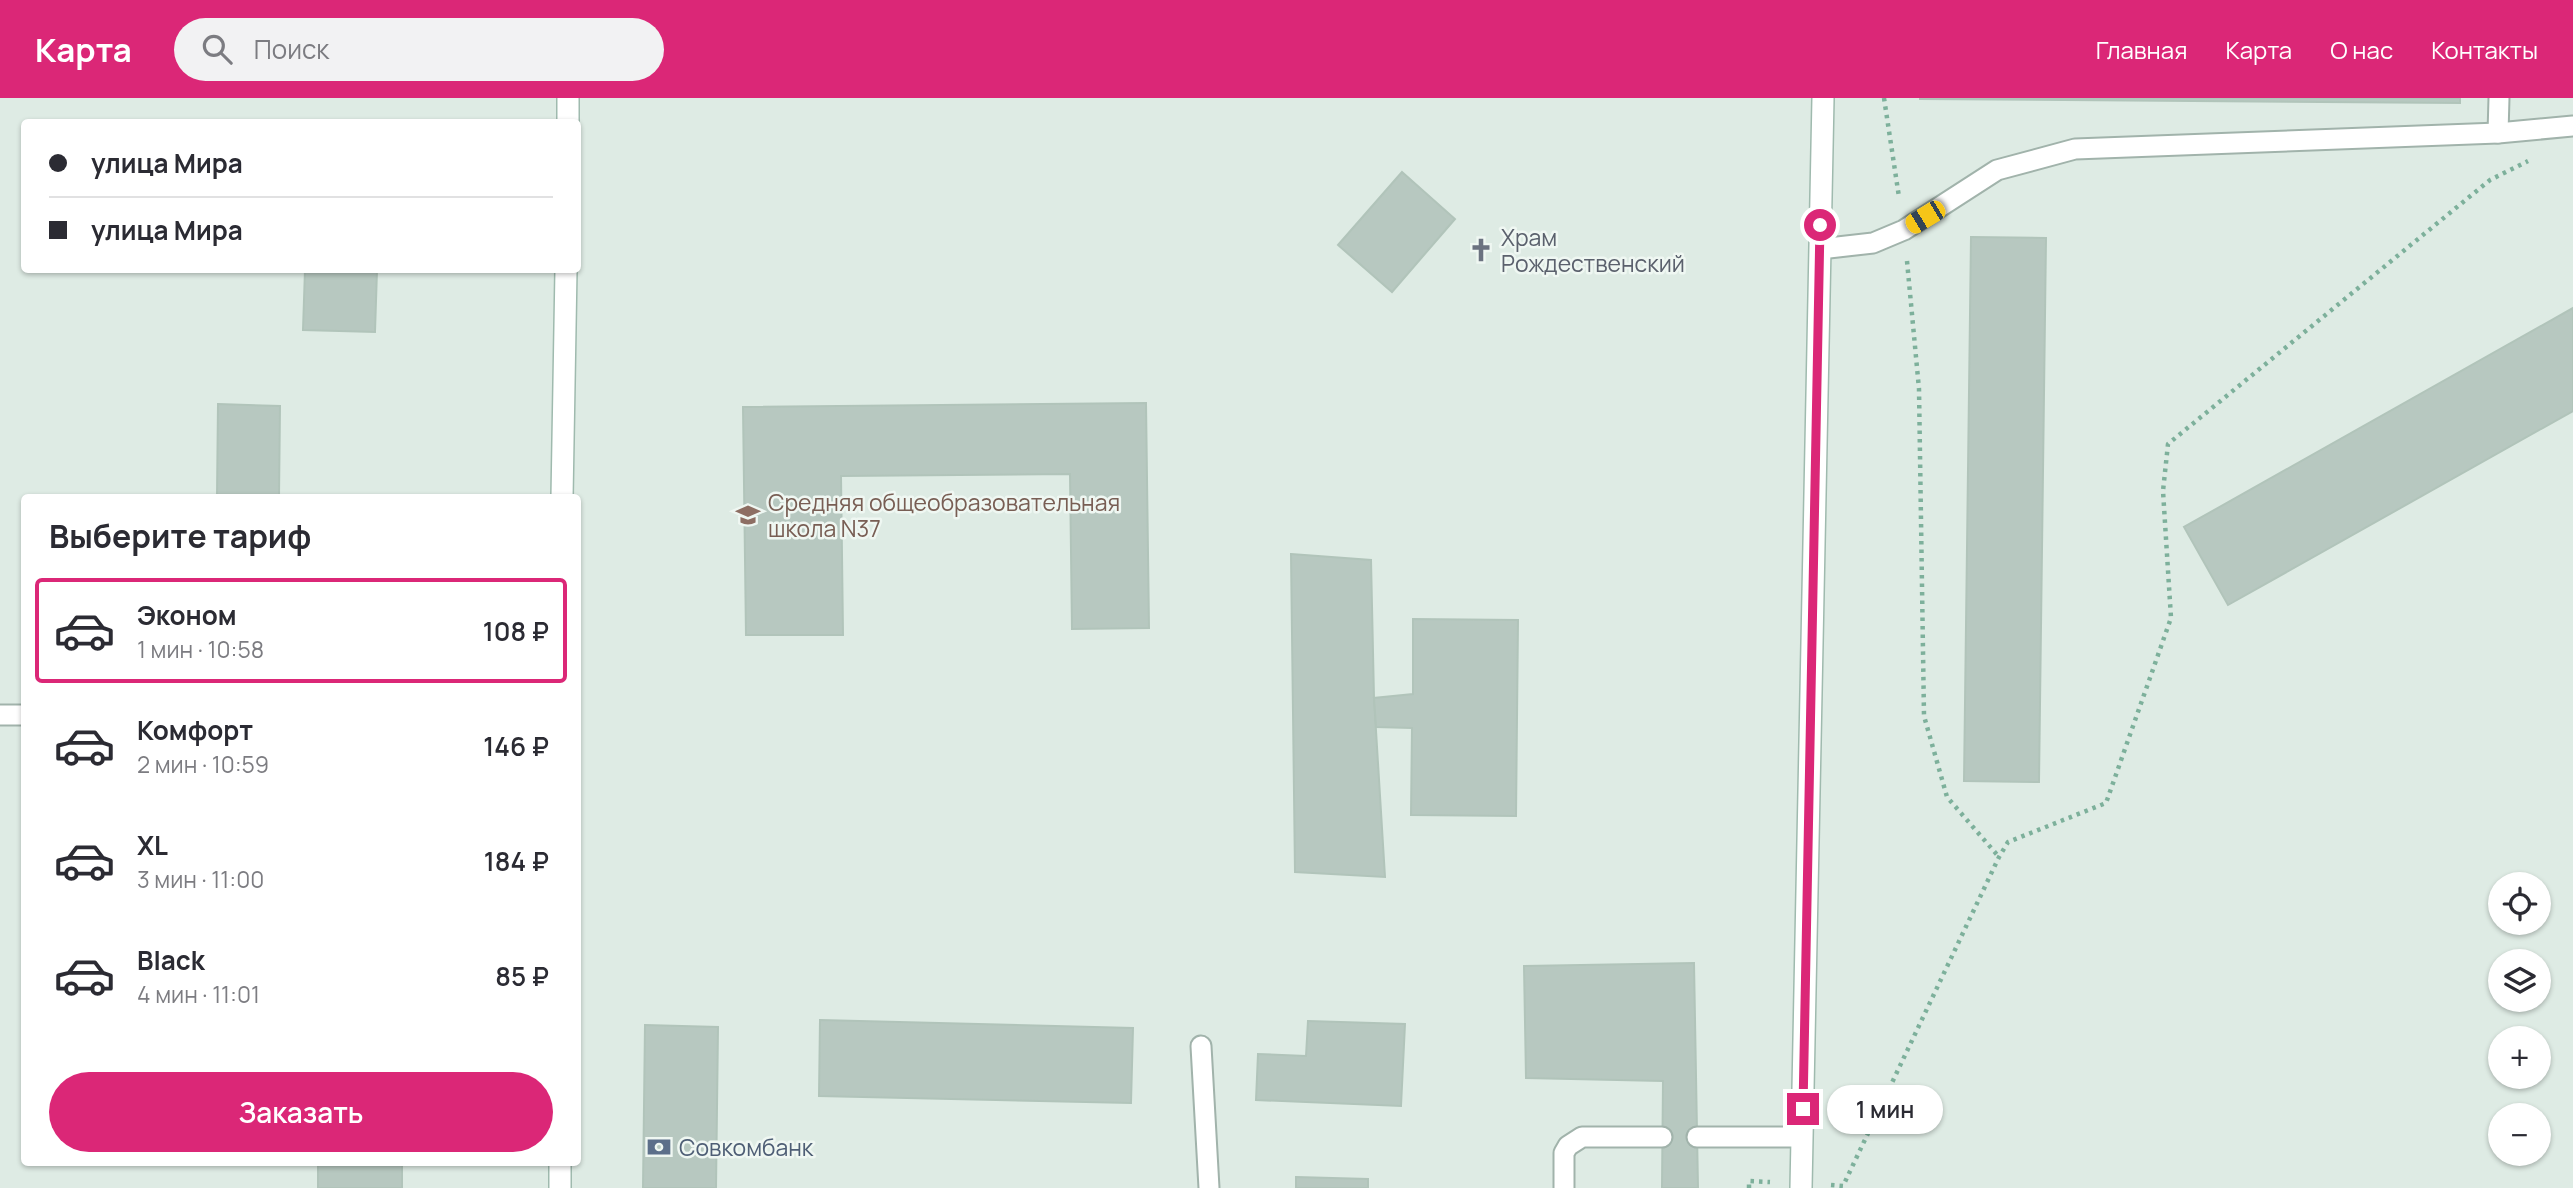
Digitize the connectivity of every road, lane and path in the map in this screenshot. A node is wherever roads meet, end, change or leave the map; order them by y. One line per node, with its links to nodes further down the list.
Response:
1 (568, 98): 5 (main road)
2 (1823, 98): 10 (main road)
3 (1884, 98): 9 (path)
4 (2499, 98): 7 (lane)
5 (568, 119)
6 (2573, 126): 7 (lane)
7 (2498, 133): 9 (lane)
8 (2537, 156): 15 (path)
9 (1904, 230): 10 (lane); 15 (path)
10 (1820, 250): 19 (main road)
11 (566, 273): 12 (main road)
12 (562, 494)
13 (0, 715): 14 (lane)
14 (21, 715)
15 (1998, 858): 21 (path)
16 (1201, 1046): 23 (lane)
17 (1662, 1137): 24 (lane)
18 (1697, 1137): 19 (lane)
19 (1802, 1137): 21 (main road)
20 (559, 1166): 22 (main road)
21 (1801, 1185): 25 (path)
22 (559, 1188)
23 (1209, 1188)
24 (1564, 1188)
25 (1749, 1188)

